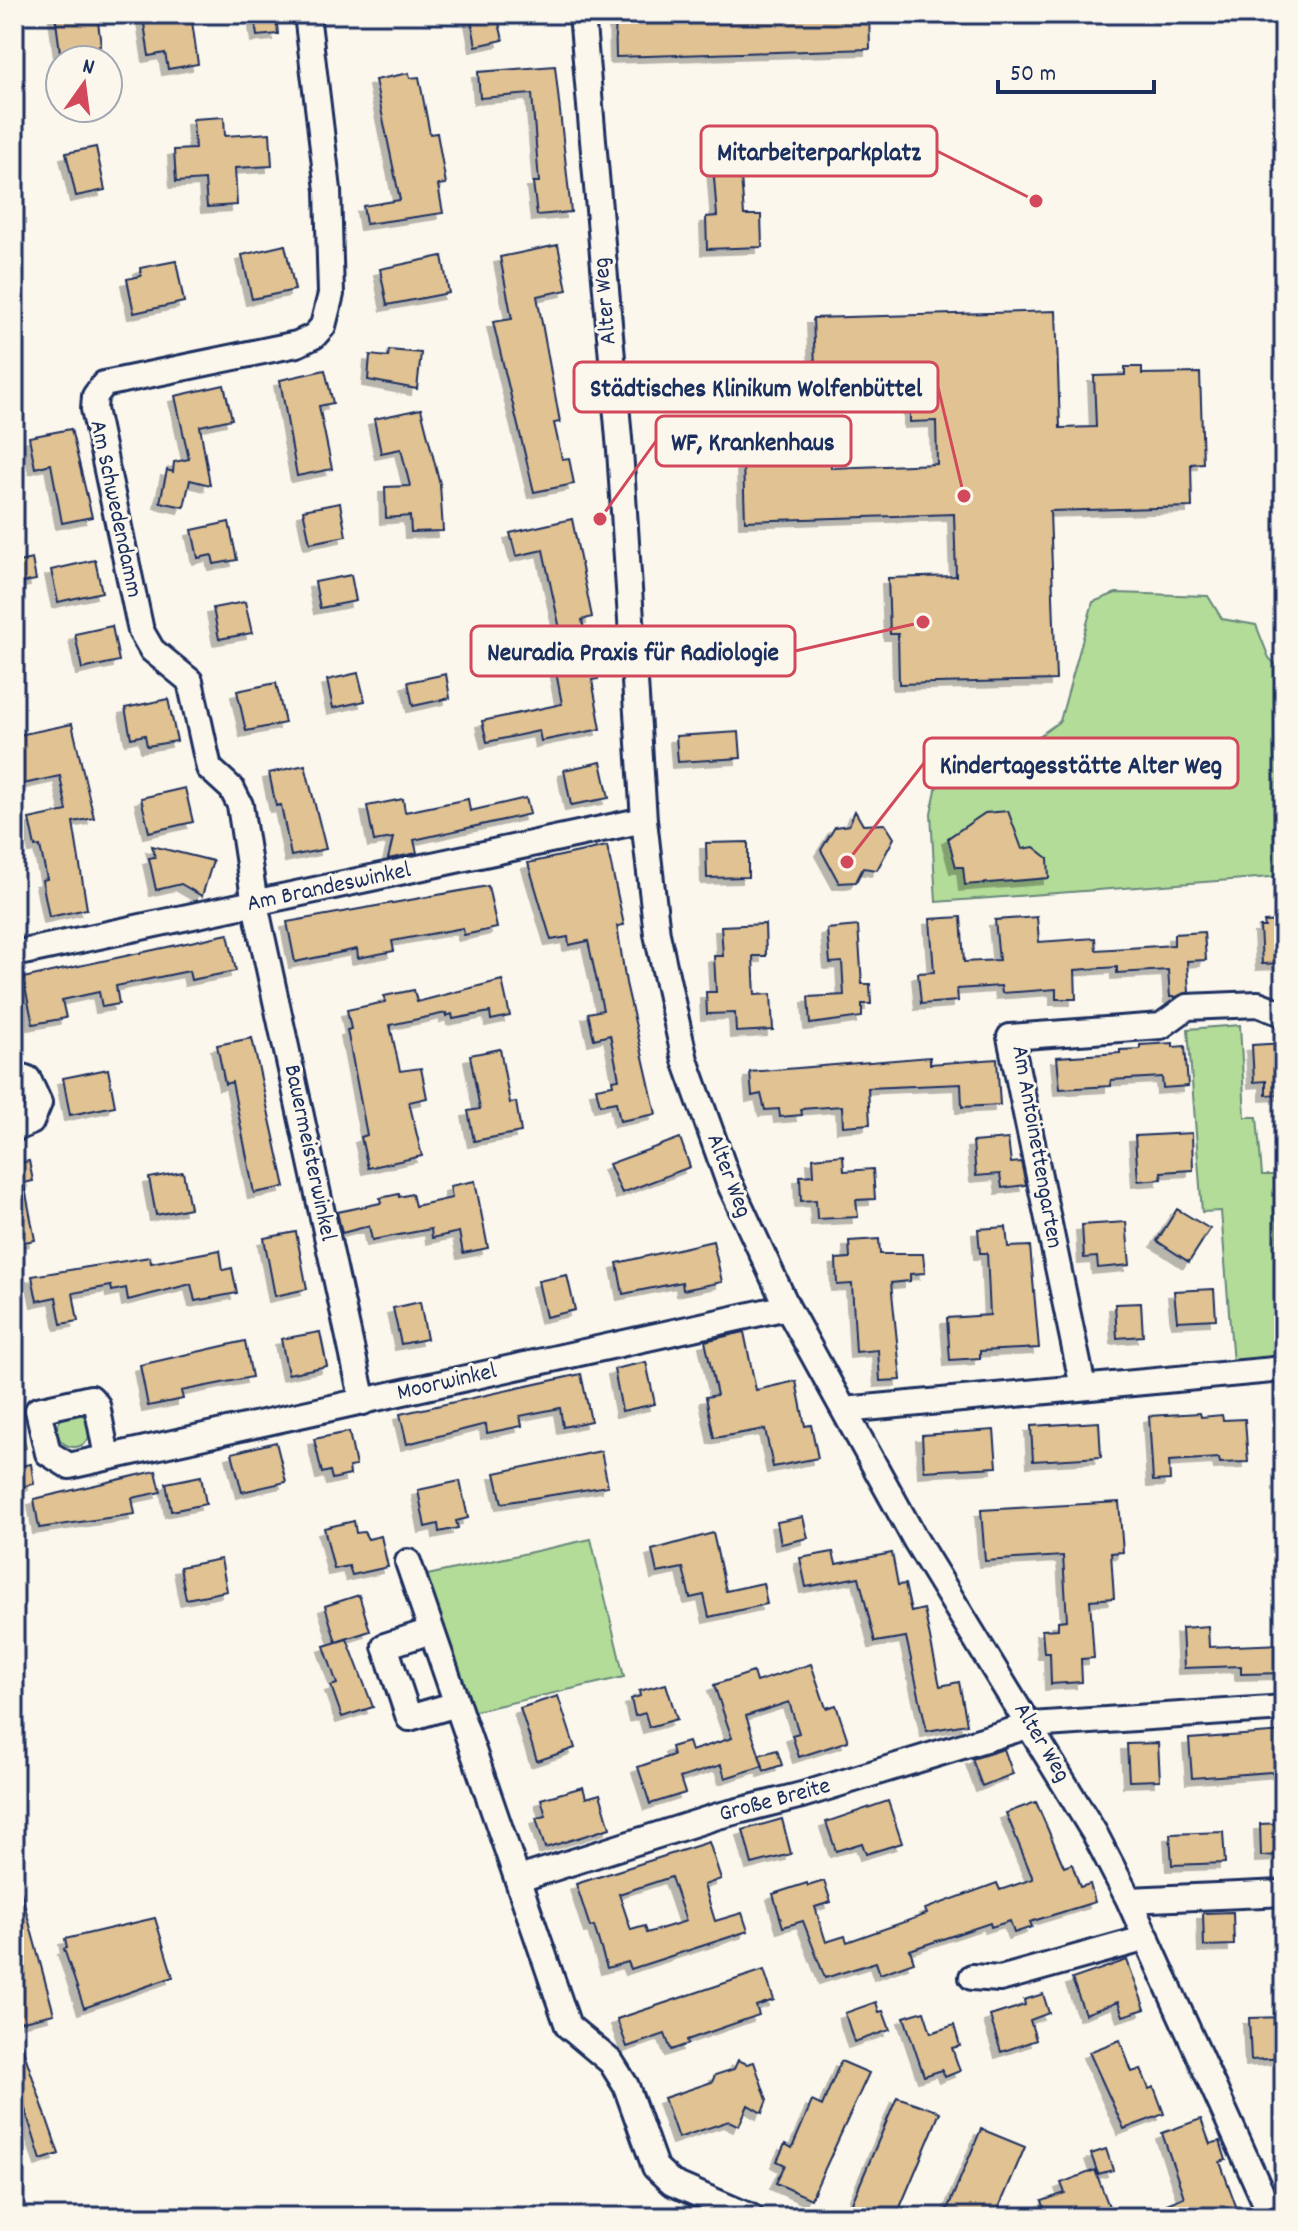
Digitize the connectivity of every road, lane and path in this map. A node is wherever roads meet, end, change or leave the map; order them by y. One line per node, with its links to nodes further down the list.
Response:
1 (307, 14): 4 (street, Am Schwedendamm)
2 (582, 14): 3 (street, Alter Weg)
3 (644, 820): 4 (street, Am Brandeswinkel); 9 (street, Alter Weg)
4 (255, 904): 5 (street, Am Brandeswinkel); 12 (street, Bauermeisterwinkel)
5 (14, 954)
6 (1284, 1014): 11 (street, Am Antoinettengarten)
7 (14, 1074): 8 (street)
8 (14, 1129)
9 (787, 1307): 12 (street, Moorwinkel); 13 (street, Alter Weg)
10 (1284, 1369): 11 (street)
11 (1083, 1387): 13 (street)
12 (363, 1402): 14 (street, Moorwinkel)
13 (844, 1410): 19 (street, Alter Weg)
14 (107, 1457)
15 (408, 1562): 16 (street)
16 (431, 1631): 17 (street); 17 (street)
17 (457, 1704): 20 (street)
18 (1284, 1708): 19 (street, Große Breite)
19 (1031, 1725): 20 (street, Große Breite); 22 (street, Alter Weg)
20 (519, 1879): 25 (street)
21 (1284, 1893): 22 (street)
22 (1129, 1900): 23 (street, Alter Weg)
23 (1147, 1938): 24 (street); 26 (street, Alter Weg)
24 (972, 1977)
25 (751, 2217)
26 (1272, 2217)

